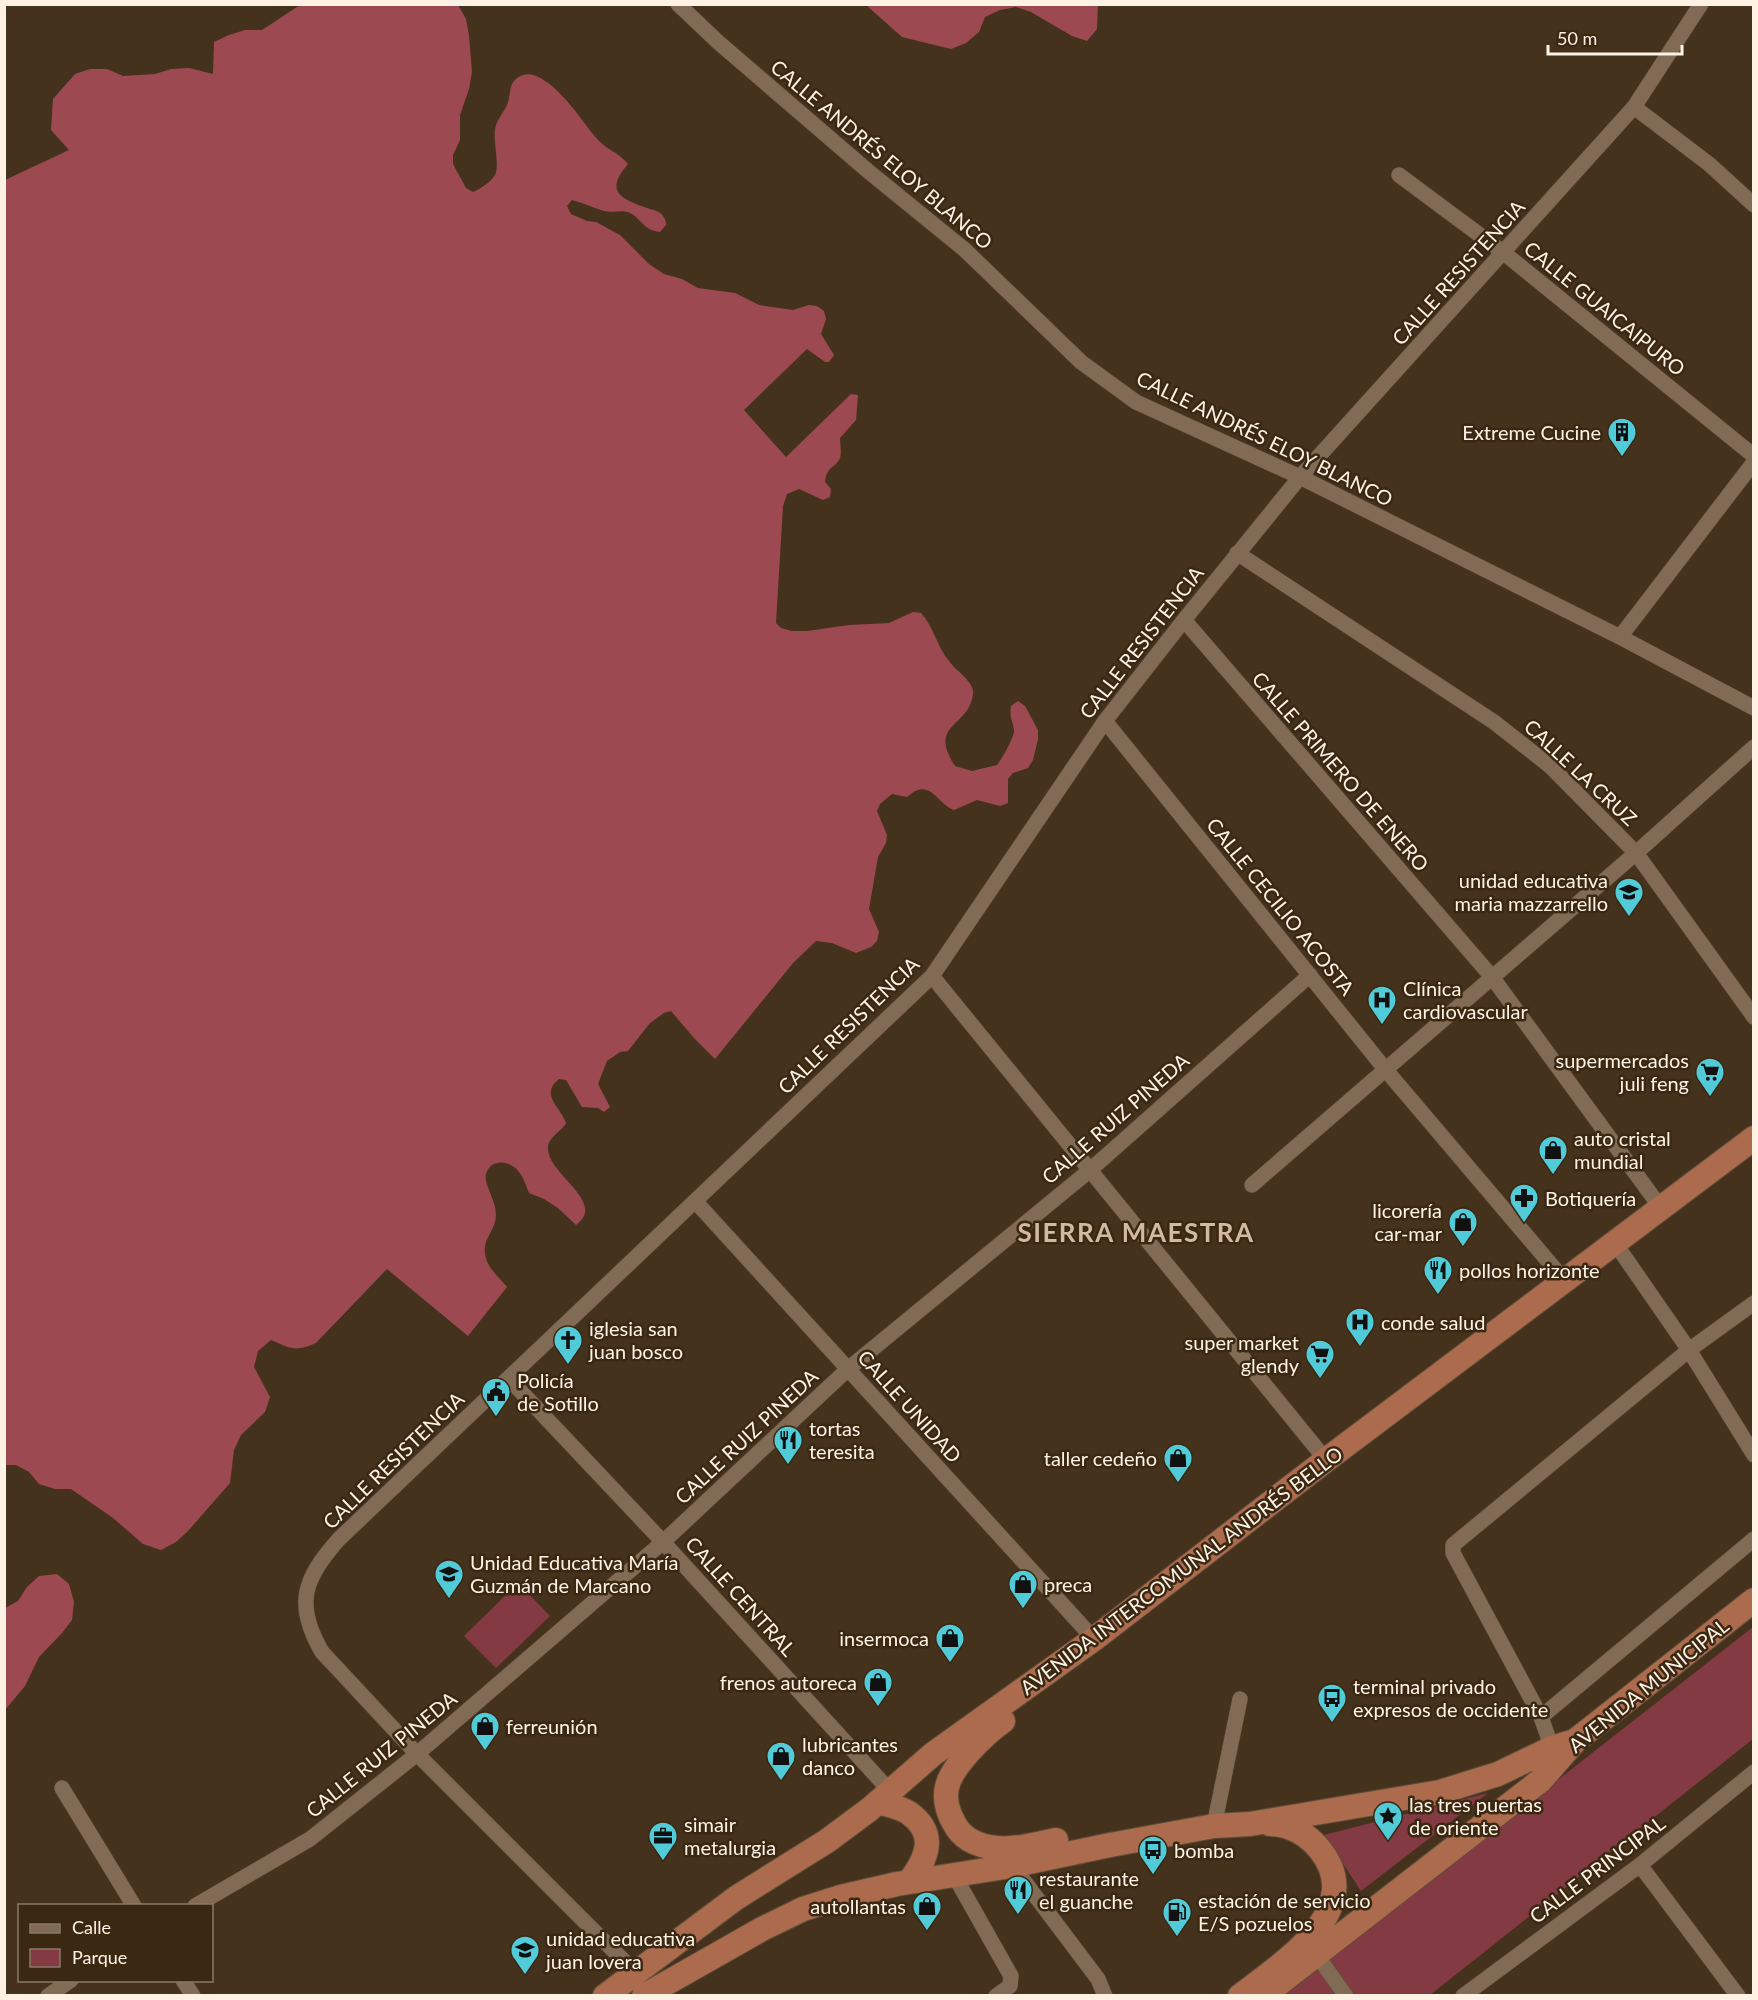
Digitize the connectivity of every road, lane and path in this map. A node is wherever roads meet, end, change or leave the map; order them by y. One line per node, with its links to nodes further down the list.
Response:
1 (678, 4): 9 (street, CALLE ANDRÉS ELOY BLANCO)
2 (1701, 4): 3 (street, CALLE RESISTENCIA)
3 (1634, 107): 5 (street); 6 (street, CALLE RESISTENCIA)
4 (1399, 175): 6 (street, CALLE GUAICAIPURO)
5 (1754, 205)
6 (1504, 253): 7 (street, CALLE GUAICAIPURO); 9 (street, CALLE RESISTENCIA)
7 (1754, 456)
8 (1754, 462): 12 (street)
9 (1300, 477): 10 (street, CALLE RESISTENCIA); 12 (street, CALLE ANDRÉS ELOY BLANCO)
10 (1237, 553): 11 (street, CALLE RESISTENCIA); 16 (street, CALLE LA CRUZ)
11 (1184, 620): 14 (street, CALLE RESISTENCIA); 19 (street, CALLE PRIMERO DE ENERO)
12 (1620, 637): 13 (street, CALLE ANDRÉS ELOY BLANCO)
13 (1754, 708)
14 (1105, 721): 17 (street, CALLE CECILIO ACOSTA); 18 (street, CALLE RESISTENCIA)
15 (1754, 747): 16 (street)
16 (1636, 853): 19 (street); 20 (street, CALLE LA CRUZ)
17 (1310, 975): 21 (street, CALLE CECILIO ACOSTA); 23 (street, CALLE RUIZ PINEDA)
18 (932, 976): 23 (street); 25 (street, CALLE RESISTENCIA)
19 (1492, 976): 21 (street); 26 (street, CALLE PRIMERO DE ENERO)
20 (1754, 1017)
21 (1385, 1069): 24 (street); 28 (street, CALLE CECILIO ACOSTA)
22 (1754, 1138): 26 (highway, AVENIDA INTERCOMUNAL ANDRÉS BELLO)
23 (1089, 1170): 31 (street, CALLE RUIZ PINEDA); 34 (street)
24 (1252, 1185)
25 (695, 1201): 31 (street, CALLE UNIDAD); 32 (street, CALLE RESISTENCIA)
26 (1661, 1208): 27 (highway, AVENIDA INTERCOMUNAL ANDRÉS BELLO)
27 (1615, 1243): 28 (highway, AVENIDA INTERCOMUNAL ANDRÉS BELLO); 30 (street)
28 (1565, 1281): 34 (highway, AVENIDA INTERCOMUNAL ANDRÉS BELLO)
29 (1754, 1303): 30 (street)
30 (1689, 1350): 33 (street); 40 (street)
31 (848, 1369): 36 (street, CALLE RUIZ PINEDA); 38 (street, CALLE UNIDAD)
32 (509, 1379): 36 (street, CALLE CENTRAL); 43 (street, CALLE RESISTENCIA)
33 (1754, 1455)
34 (1326, 1460): 38 (highway, AVENIDA INTERCOMUNAL ANDRÉS BELLO)
35 (1754, 1539): 40 (street)
36 (663, 1542): 43 (street, CALLE RUIZ PINEDA); 46 (street, CALLE CENTRAL)
37 (1754, 1600): 41 (highway, AVENIDA MUNICIPAL)
38 (1094, 1639): 46 (highway, AVENIDA INTERCOMUNAL ANDRÉS BELLO); 49 (highway)
39 (1240, 1699): 48 (street)
40 (1541, 1717): 42 (street)
41 (1575, 1741): 42 (highway, AVENIDA INTERCOMUNAL ANDRÉS BELLO); 56 (highway, AVENIDA MUNICIPAL)
42 (1552, 1748): 47 (highway, AVENIDA INTERCOMUNAL ANDRÉS BELLO)
43 (417, 1754): 55 (street, CALLE RUIZ PINEDA); 59 (street, CALLE RESISTENCIA)
44 (1754, 1772): 51 (street, CALLE PRINCIPAL)
45 (62, 1788): 54 (street)
46 (884, 1797): 53 (highway); 59 (highway, AVENIDA INTERCOMUNAL ANDRÉS BELLO)
47 (1250, 1824): 48 (highway, AVENIDA INTERCOMUNAL ANDRÉS BELLO); 66 (highway)
48 (1214, 1826): 49 (highway, AVENIDA INTERCOMUNAL ANDRÉS BELLO)
49 (1110, 1845): 50 (highway, AVENIDA INTERCOMUNAL ANDRÉS BELLO)
50 (1012, 1865): 52 (highway, AVENIDA INTERCOMUNAL ANDRÉS BELLO); 65 (street)
51 (1640, 1865): 69 (street, CALLE PRINCIPAL); 70 (street)
52 (954, 1875): 53 (highway, AVENIDA INTERCOMUNAL ANDRÉS BELLO); 64 (street)
53 (909, 1882): 60 (highway, AVENIDA INTERCOMUNAL ANDRÉS BELLO)
54 (133, 1904)
55 (197, 1904)
56 (1316, 1954): 67 (highway, AVENIDA MUNICIPAL); 68 (street)
57 (68, 1982): 61 (street)
58 (184, 1982): 62 (street)
59 (640, 1984): 60 (highway, AVENIDA INTERCOMUNAL ANDRÉS BELLO); 63 (highway, AVENIDA INTERCOMUNAL ANDRÉS BELLO)
60 (674, 1988)
61 (48, 1995)
62 (193, 1995)
63 (605, 1995)
64 (996, 1995)
65 (1105, 1995)
66 (1240, 1995)
67 (1263, 1995)
68 (1346, 1995)
69 (1463, 1995)
70 (1738, 1995)

